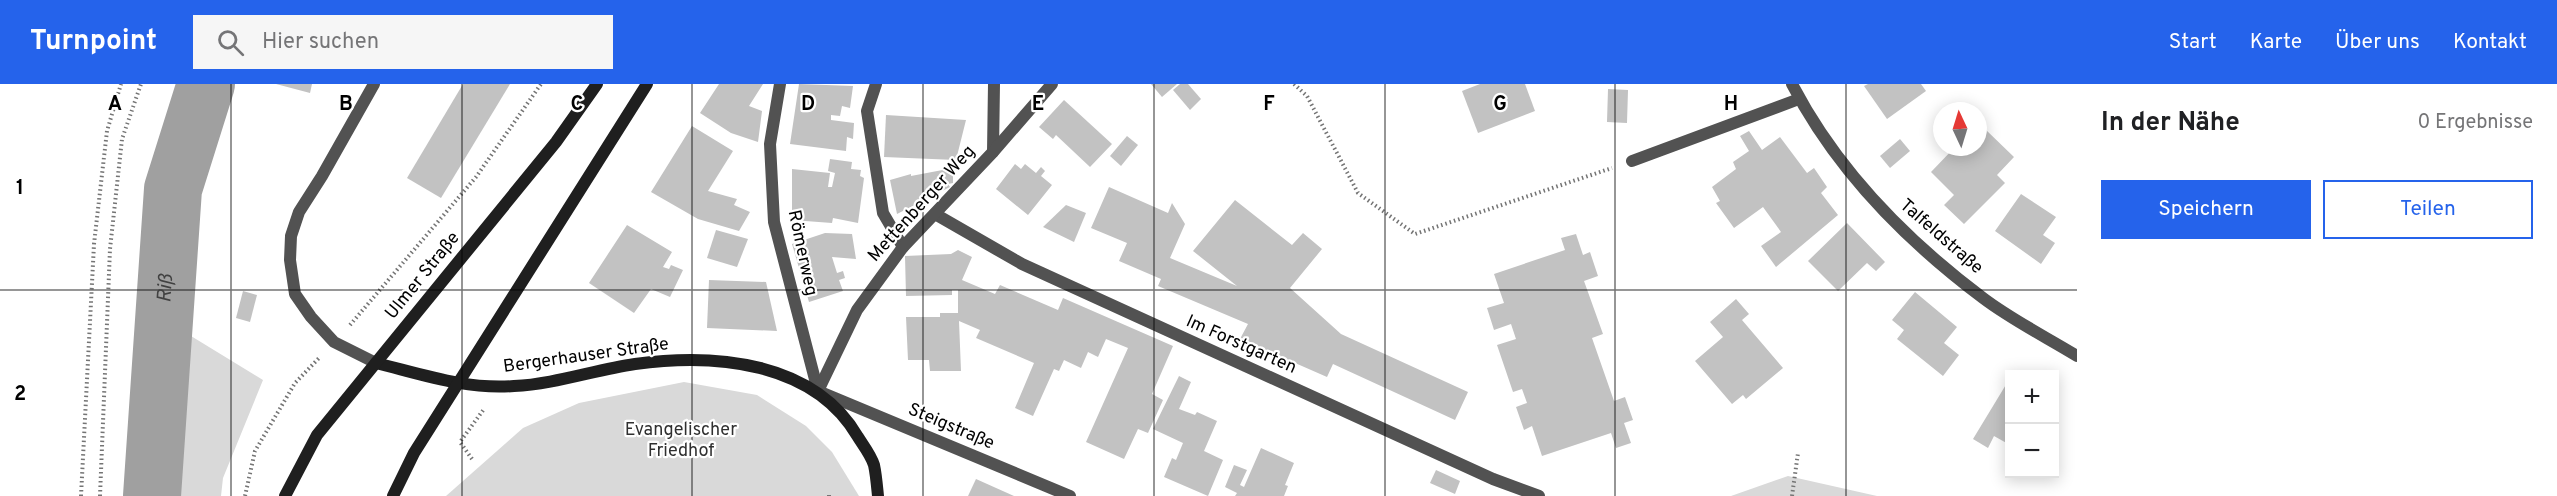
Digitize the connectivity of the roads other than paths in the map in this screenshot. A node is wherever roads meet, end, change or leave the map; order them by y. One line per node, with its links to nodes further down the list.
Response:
1 (374, 84): 15 (street)
2 (597, 84): 15 (main road, Ulmer Straße)
3 (647, 84): 16 (main road)
4 (780, 84): 17 (street, Römerweg)
5 (876, 84): 13 (street)
6 (994, 84): 10 (street)
7 (1052, 84): 10 (street, Mettenberger Weg)
8 (1792, 84): 9 (street, Talfeldstraße)
9 (1799, 99): 11 (street); 14 (street, Talfeldstraße)
10 (993, 152): 12 (street, Mettenberger Weg)
11 (1632, 161)
12 (935, 214): 13 (street, Mettenberger Weg); 22 (street, Im Forstgarten)
13 (903, 247): 17 (street, Mettenberger Weg)
14 (2077, 356)
15 (376, 363): 16 (main road, Bergerhauser Straße); 18 (main road, Ulmer Straße)
16 (460, 383): 17 (main road, Bergerhauser Straße); 19 (main road)
17 (818, 391): 20 (main road, Bergerhauser Straße); 21 (street, Steigstraße)
18 (285, 496)
19 (393, 496)
20 (878, 496)
21 (1070, 496)
22 (1539, 496)

